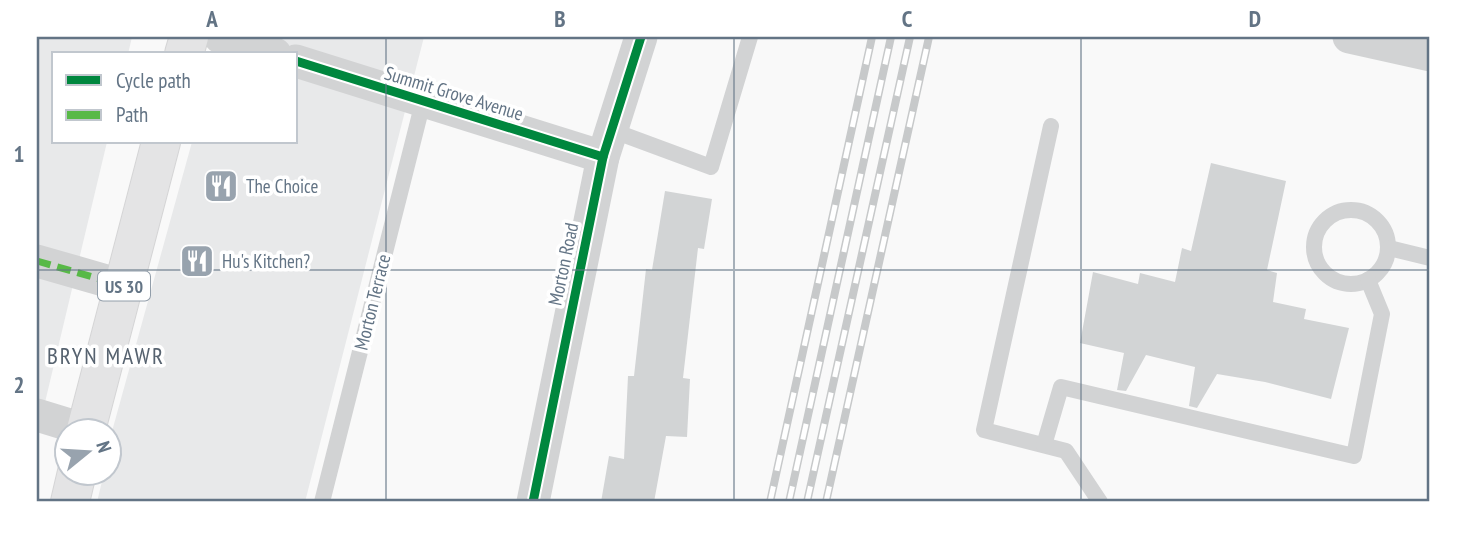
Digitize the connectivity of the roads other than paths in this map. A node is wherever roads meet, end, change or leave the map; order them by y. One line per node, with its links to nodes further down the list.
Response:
1 (220, 37): 5 (street)
2 (641, 37): 11 (street, Morton Road)
3 (751, 37): 11 (lane)
4 (1360, 38): 6 (street)
5 (269, 52)
6 (1430, 55)
7 (298, 62): 8 (street, Summit Grove Avenue)
8 (423, 102): 11 (street, Summit Grove Avenue); 19 (lane, Morton Terrace)
9 (1051, 126): 18 (lane)
10 (160, 144): 16 (highway, US 30)
11 (607, 144): 20 (street, Morton Road)
12 (1389, 248): 13 (lane); 15 (lane); 15 (lane)
13 (1430, 258)
14 (37, 261): 16 (street)
15 (1368, 280): 18 (lane)
16 (124, 286): 17 (highway, US 30)
17 (90, 416)
18 (1044, 445): 21 (lane)
19 (322, 502)
20 (533, 502)
21 (1100, 502)

